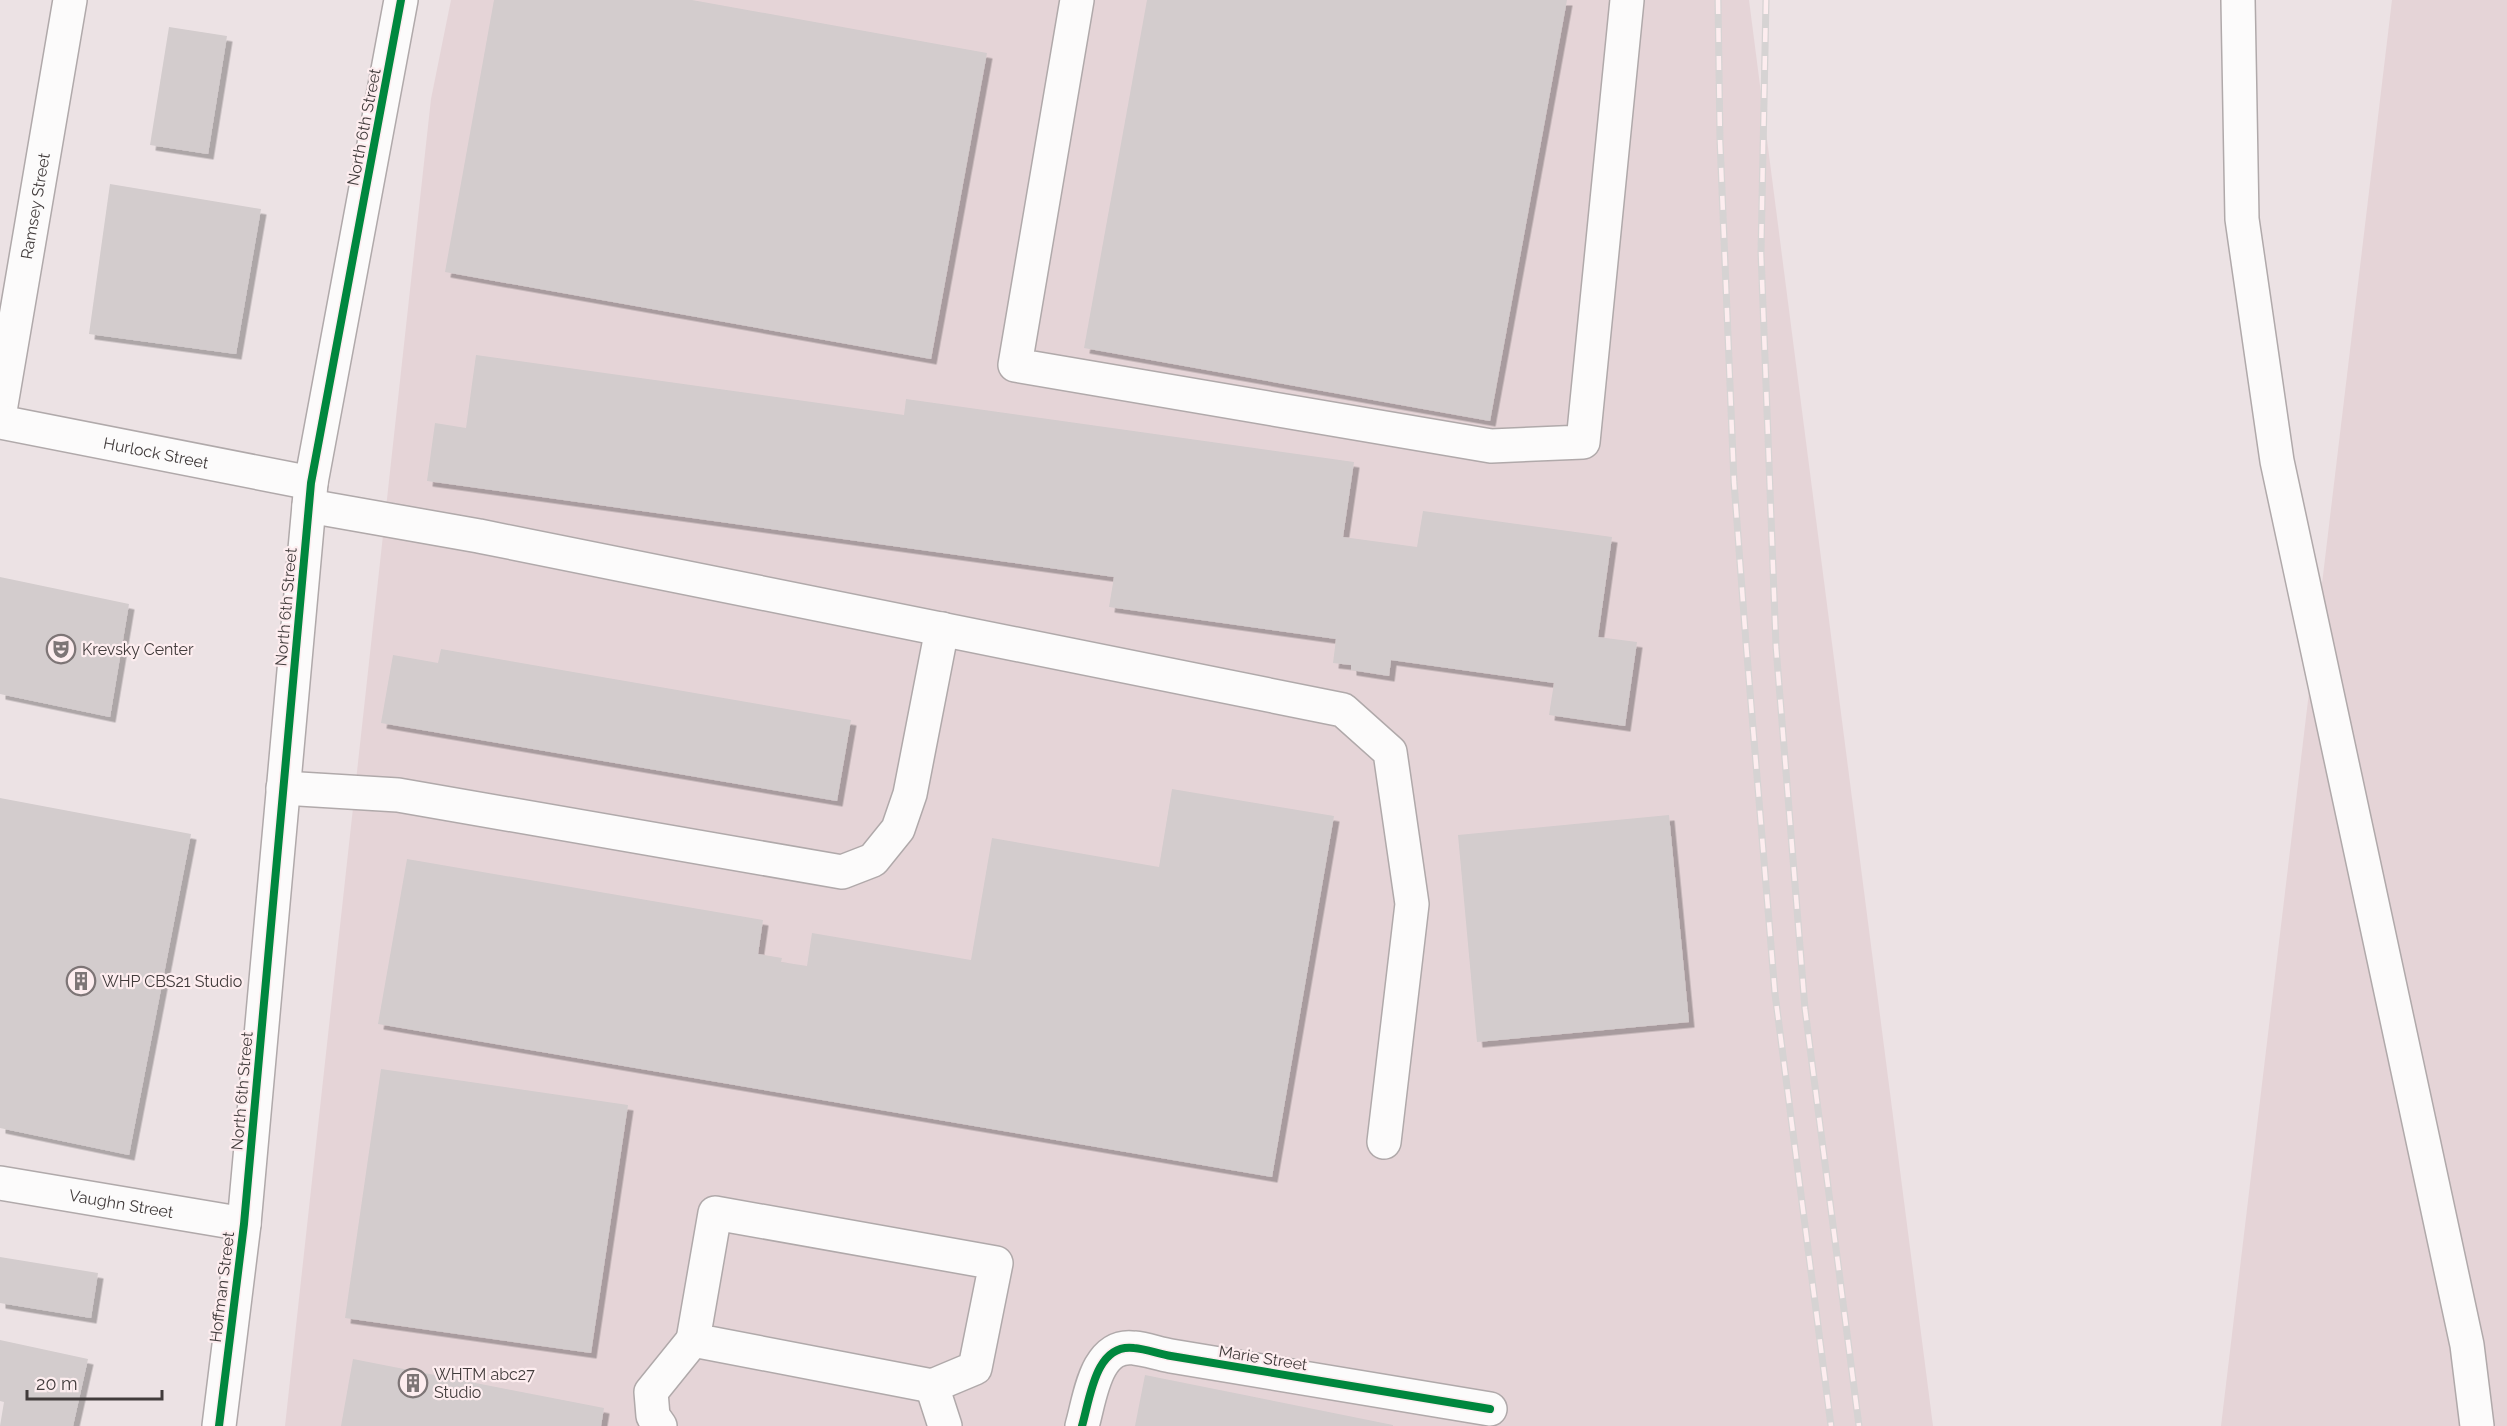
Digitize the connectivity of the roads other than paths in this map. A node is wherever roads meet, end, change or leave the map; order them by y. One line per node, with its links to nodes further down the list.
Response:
1 (70, 0): 6 (street, Ramsey Street)
2 (401, 0): 8 (street, North 6th Street)
3 (1077, 0): 4 (street)
4 (1627, 0)
5 (2238, 0): 21 (street)
6 (0, 411)
7 (0, 422): 8 (street, Hurlock Street)
8 (310, 494): 9 (street, Hurlock Street); 10 (street, North 6th Street)
9 (942, 629): 10 (street); 11 (street, Hurlock Street)
10 (283, 788): 13 (street, North 6th Street)
11 (1384, 1142)
12 (0, 1183): 13 (street, Vaughn Street)
13 (244, 1224): 17 (street, Hoffman Street)
14 (693, 1340): 15 (street); 15 (street); 18 (street)
15 (932, 1386): 19 (street)
16 (1490, 1409): 20 (street, Marie Street)
17 (219, 1426)
18 (660, 1426)
19 (945, 1426)
20 (1082, 1426)
21 (2477, 1426)

